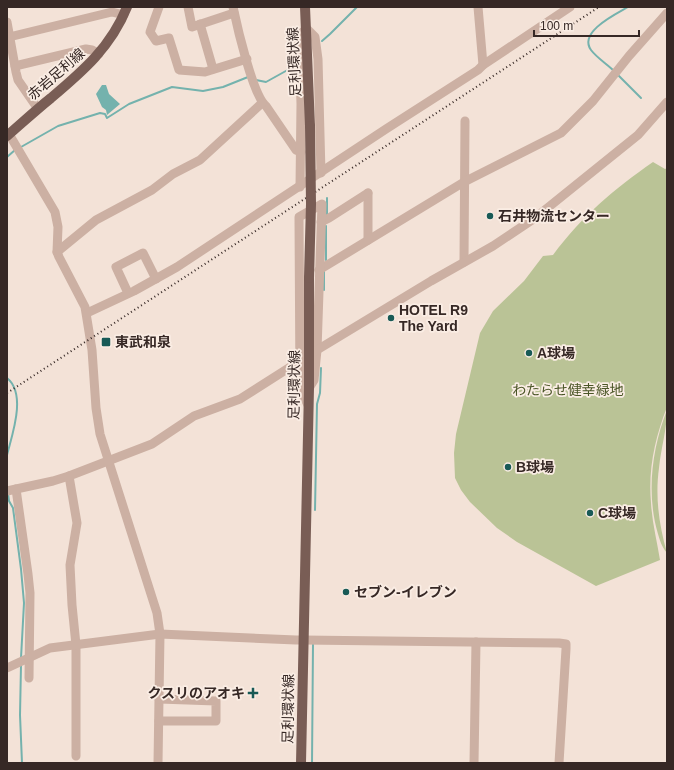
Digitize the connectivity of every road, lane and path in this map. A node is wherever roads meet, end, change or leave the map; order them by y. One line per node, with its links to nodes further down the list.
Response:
1 (159, 7): 17 (street)
2 (188, 7): 10 (street)
3 (305, 7): 11 (main road, 足利環状線)
4 (478, 7): 15 (street)
5 (570, 7): 15 (street)
6 (234, 10): 10 (street); 14 (street)
7 (125, 11): 12 (street); 13 (main road, 赤岩足利線)
8 (667, 14): 25 (street)
9 (7, 22): 12 (street)
10 (200, 24): 17 (street)
11 (307, 29): 23 (street); 24 (street); 36 (main road, 足利環状線, bridge)
12 (10, 36): 16 (street)
13 (99, 54): 16 (street); 20 (main road, 赤岩足利線)
14 (247, 59): 17 (street); 19 (street)
15 (483, 65): 24 (street)
16 (15, 66): 20 (street)
17 (213, 70)
18 (667, 102): 30 (street)
19 (262, 103): 23 (street); 29 (street)
20 (38, 109): 22 (main road, 赤岩足利線)
21 (465, 121): 25 (street)
22 (8, 135): 29 (street)
23 (301, 152): 26 (street)
24 (321, 173): 26 (street)
25 (464, 182): 28 (street); 30 (street)
26 (300, 186): 32 (street)
27 (321, 222): 28 (street); 31 (street); 37 (street)
28 (368, 240): 31 (street)
29 (57, 252): 34 (street)
30 (464, 262): 35 (street)
31 (319, 270): 35 (street)
32 (156, 279): 33 (street); 33 (street)
33 (128, 294): 34 (street)
34 (86, 313): 40 (street)
35 (317, 350): 36 (street); 38 (street)
36 (309, 356): 37 (street); 38 (main road, 足利環状線)
37 (299, 362): 39 (street); 40 (street)
38 (309, 388): 39 (main road, 足利環状線)
39 (308, 405): 44 (main road, 足利環状線)
40 (108, 462): 41 (street); 43 (street)
41 (69, 476): 42 (street); 46 (street)
42 (12, 490): 47 (street)
43 (160, 634): 44 (street); 46 (street); 50 (street)
44 (303, 640): 45 (street); 54 (main road, 足利環状線)
45 (476, 642): 55 (street); 56 (street)
46 (76, 645): 47 (street); 52 (street)
47 (29, 658): 48 (street); 49 (street)
48 (7, 668)
49 (29, 678)
50 (159, 699): 51 (street); 51 (street)
51 (159, 721): 53 (street)
52 (76, 756)
53 (158, 763)
54 (301, 763)
55 (474, 763)
56 (559, 763)

